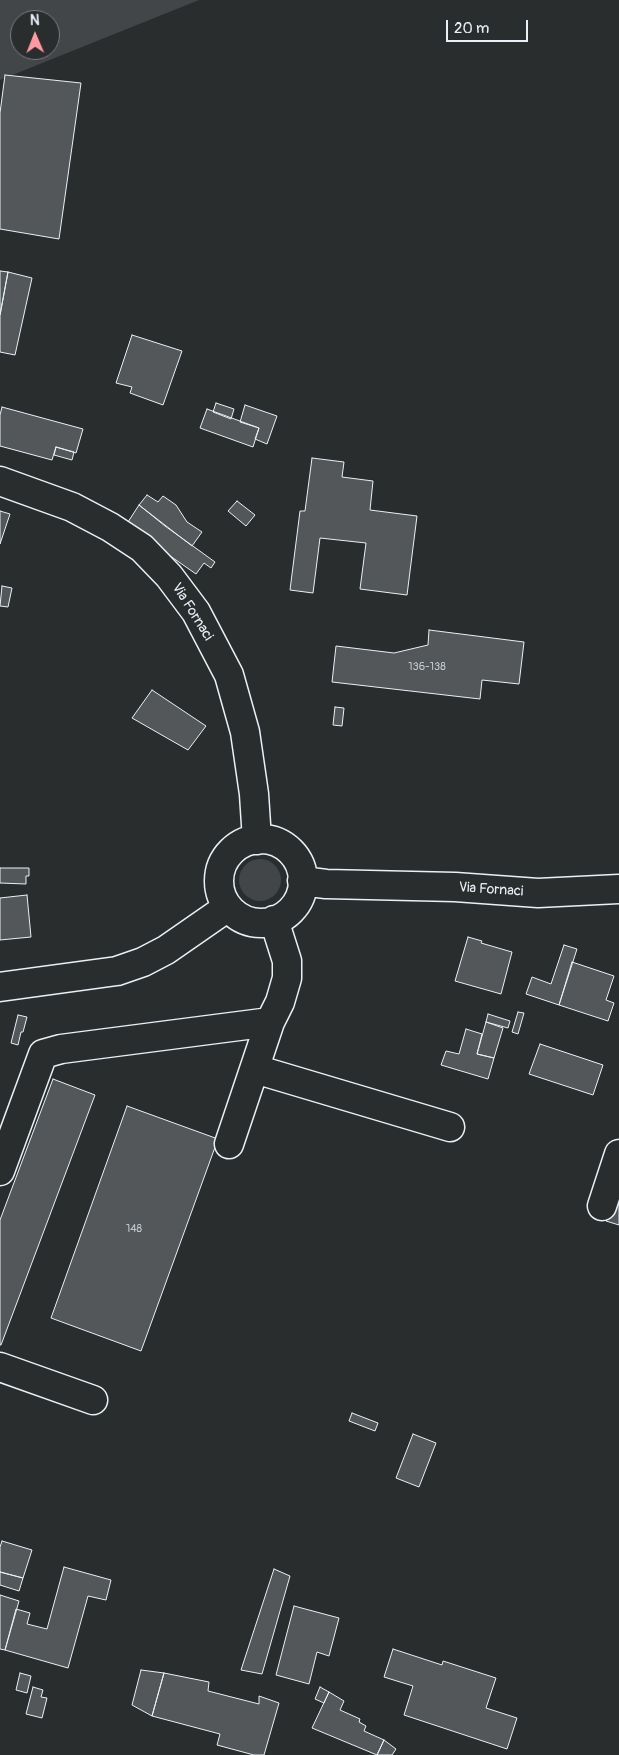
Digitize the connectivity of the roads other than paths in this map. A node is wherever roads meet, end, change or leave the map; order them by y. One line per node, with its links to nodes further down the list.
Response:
1 (0, 481): 2 (street, Via Fornaci)
2 (257, 840): 3 (street); 5 (street)
3 (302, 881): 4 (street, Via Fornaci); 6 (street)
4 (619, 889)
5 (228, 907): 6 (street); 7 (street)
6 (274, 920): 8 (street)
7 (0, 987)
8 (270, 1022): 9 (street); 13 (street)
9 (255, 1069): 10 (street); 11 (street)
10 (450, 1127)
11 (230, 1144)
12 (619, 1154): 14 (street)
13 (0, 1171)
14 (602, 1206)
15 (0, 1367): 16 (street)
16 (93, 1400)

